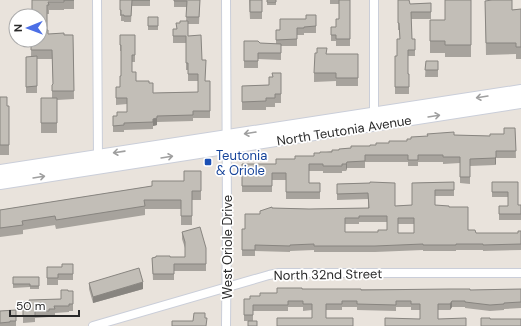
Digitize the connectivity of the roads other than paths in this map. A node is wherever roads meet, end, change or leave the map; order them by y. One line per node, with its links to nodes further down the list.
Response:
1 (96, 0): 8 (street)
2 (226, 0): 7 (street, West Oriole Drive)
3 (374, 0): 6 (street)
4 (521, 91): 6 (main road, North Teutonia Avenue, one-way to 6)
5 (521, 102): 6 (main road, North Teutonia Avenue, one-way to 5)
6 (375, 119): 7 (main road, North Teutonia Avenue)
7 (226, 142): 8 (main road, North Teutonia Avenue, one-way to 8); 9 (main road, North Teutonia Avenue, one-way to 7); 13 (street, West Oriole Drive)
8 (98, 155): 9 (street); 10 (main road, North Teutonia Avenue)
9 (99, 168): 11 (main road, North Teutonia Avenue, one-way to 9)
10 (0, 171)
11 (0, 183)
12 (521, 273): 13 (street, North 32nd Street)
13 (226, 287): 14 (street, North 32nd Street); 15 (street, West Oriole Drive)
14 (93, 326)
15 (226, 326)

